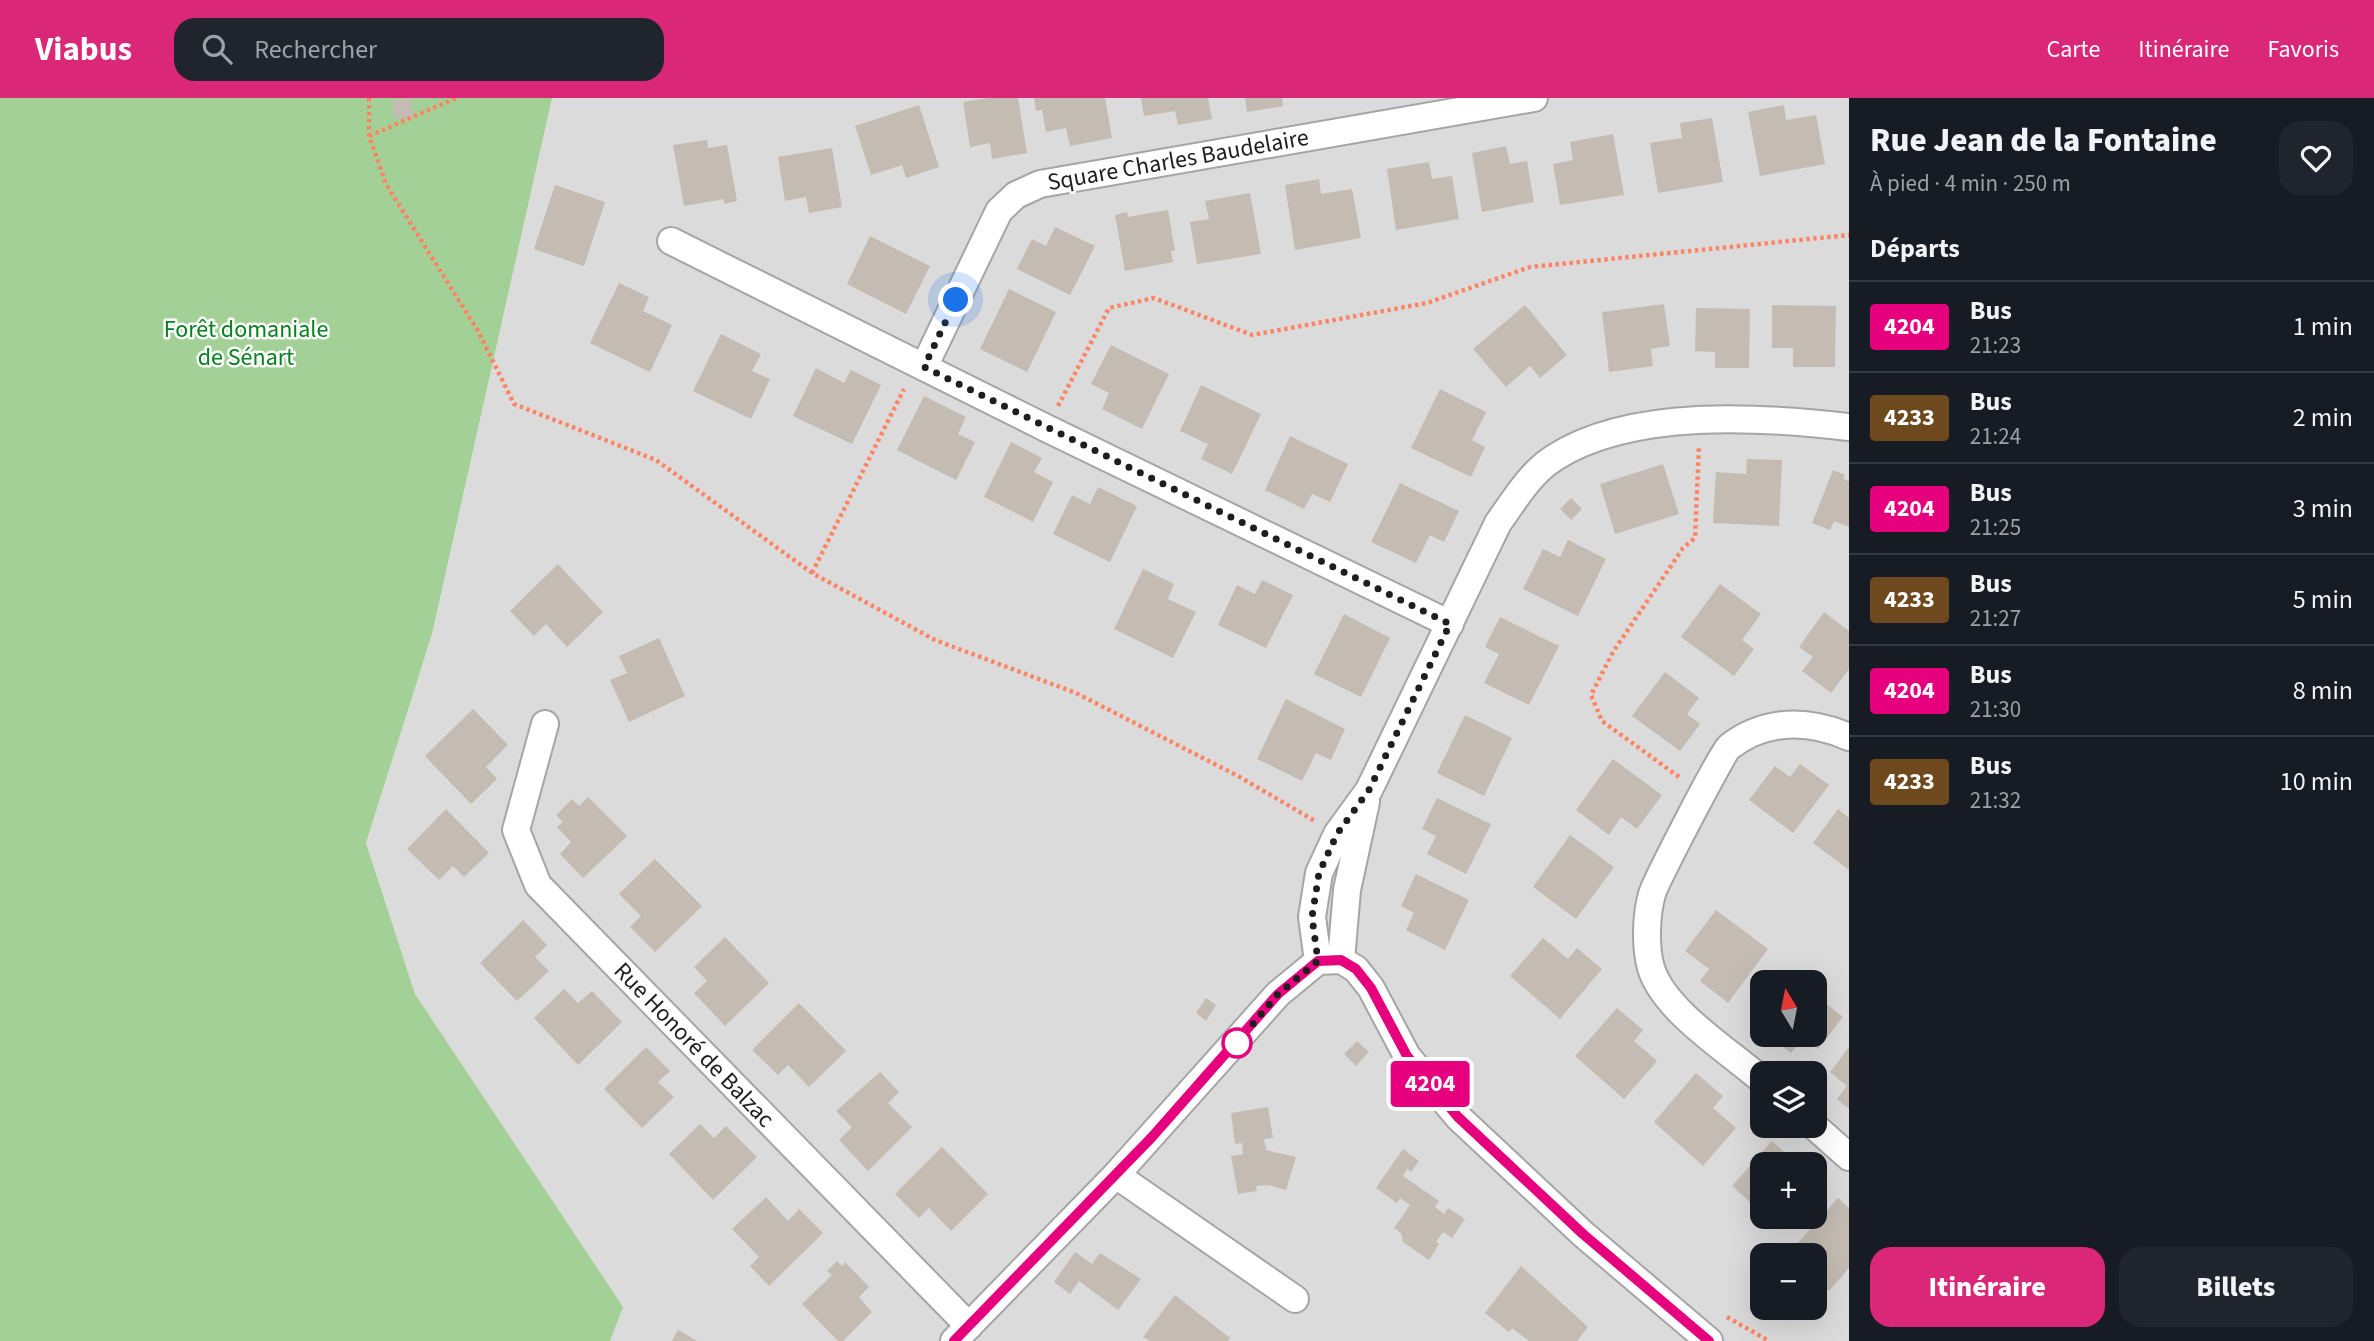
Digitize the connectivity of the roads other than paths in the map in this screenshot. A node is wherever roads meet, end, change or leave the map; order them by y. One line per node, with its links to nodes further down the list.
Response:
1 (1535, 98): 3 (street, Square Charles Baudelaire)
2 (671, 241): 3 (street)
3 (920, 365): 5 (street)
4 (1849, 427): 5 (street)
5 (1450, 624): 8 (street)
6 (545, 724): 15 (street, Rue Honoré de Balzac)
7 (1849, 737): 10 (street)
8 (1369, 790): 9 (street); 9 (street)
9 (1330, 960): 13 (street); 16 (street)
10 (1750, 1070)
11 (1827, 1137): 12 (street)
12 (1849, 1157)
13 (1116, 1175): 14 (street); 15 (street)
14 (1295, 1298)
15 (961, 1333)
16 (1709, 1341)

